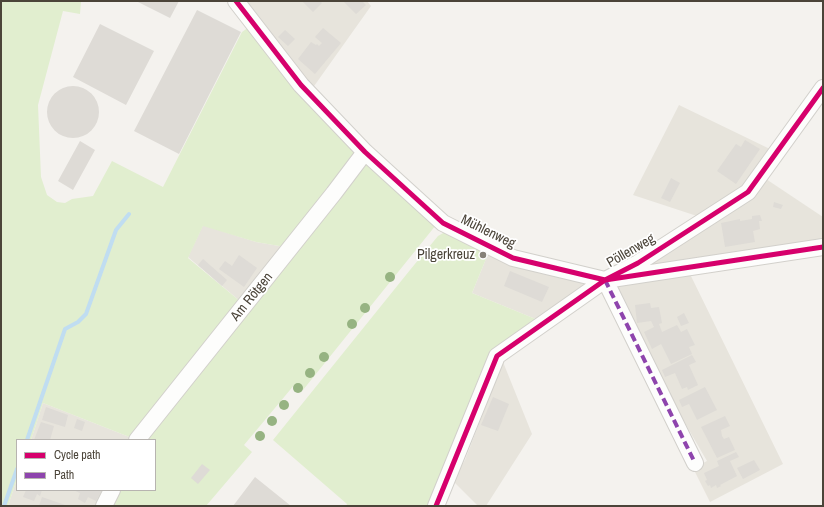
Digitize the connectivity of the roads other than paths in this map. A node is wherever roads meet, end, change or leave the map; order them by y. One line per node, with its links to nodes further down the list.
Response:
1 (236, 1): 3 (street, Mühlenweg)
2 (823, 88): 5 (street, Pöllenweg)
3 (365, 152): 5 (street, Mühlenweg); 6 (street, Am Rötgen)
4 (823, 247): 5 (street, Mühlenweg)
5 (605, 280): 7 (street, Pöllenweg); 10 (street, Pöllenweg)
6 (138, 439)
7 (695, 463)
8 (112, 491): 9 (street)
9 (104, 506)
10 (436, 506)

